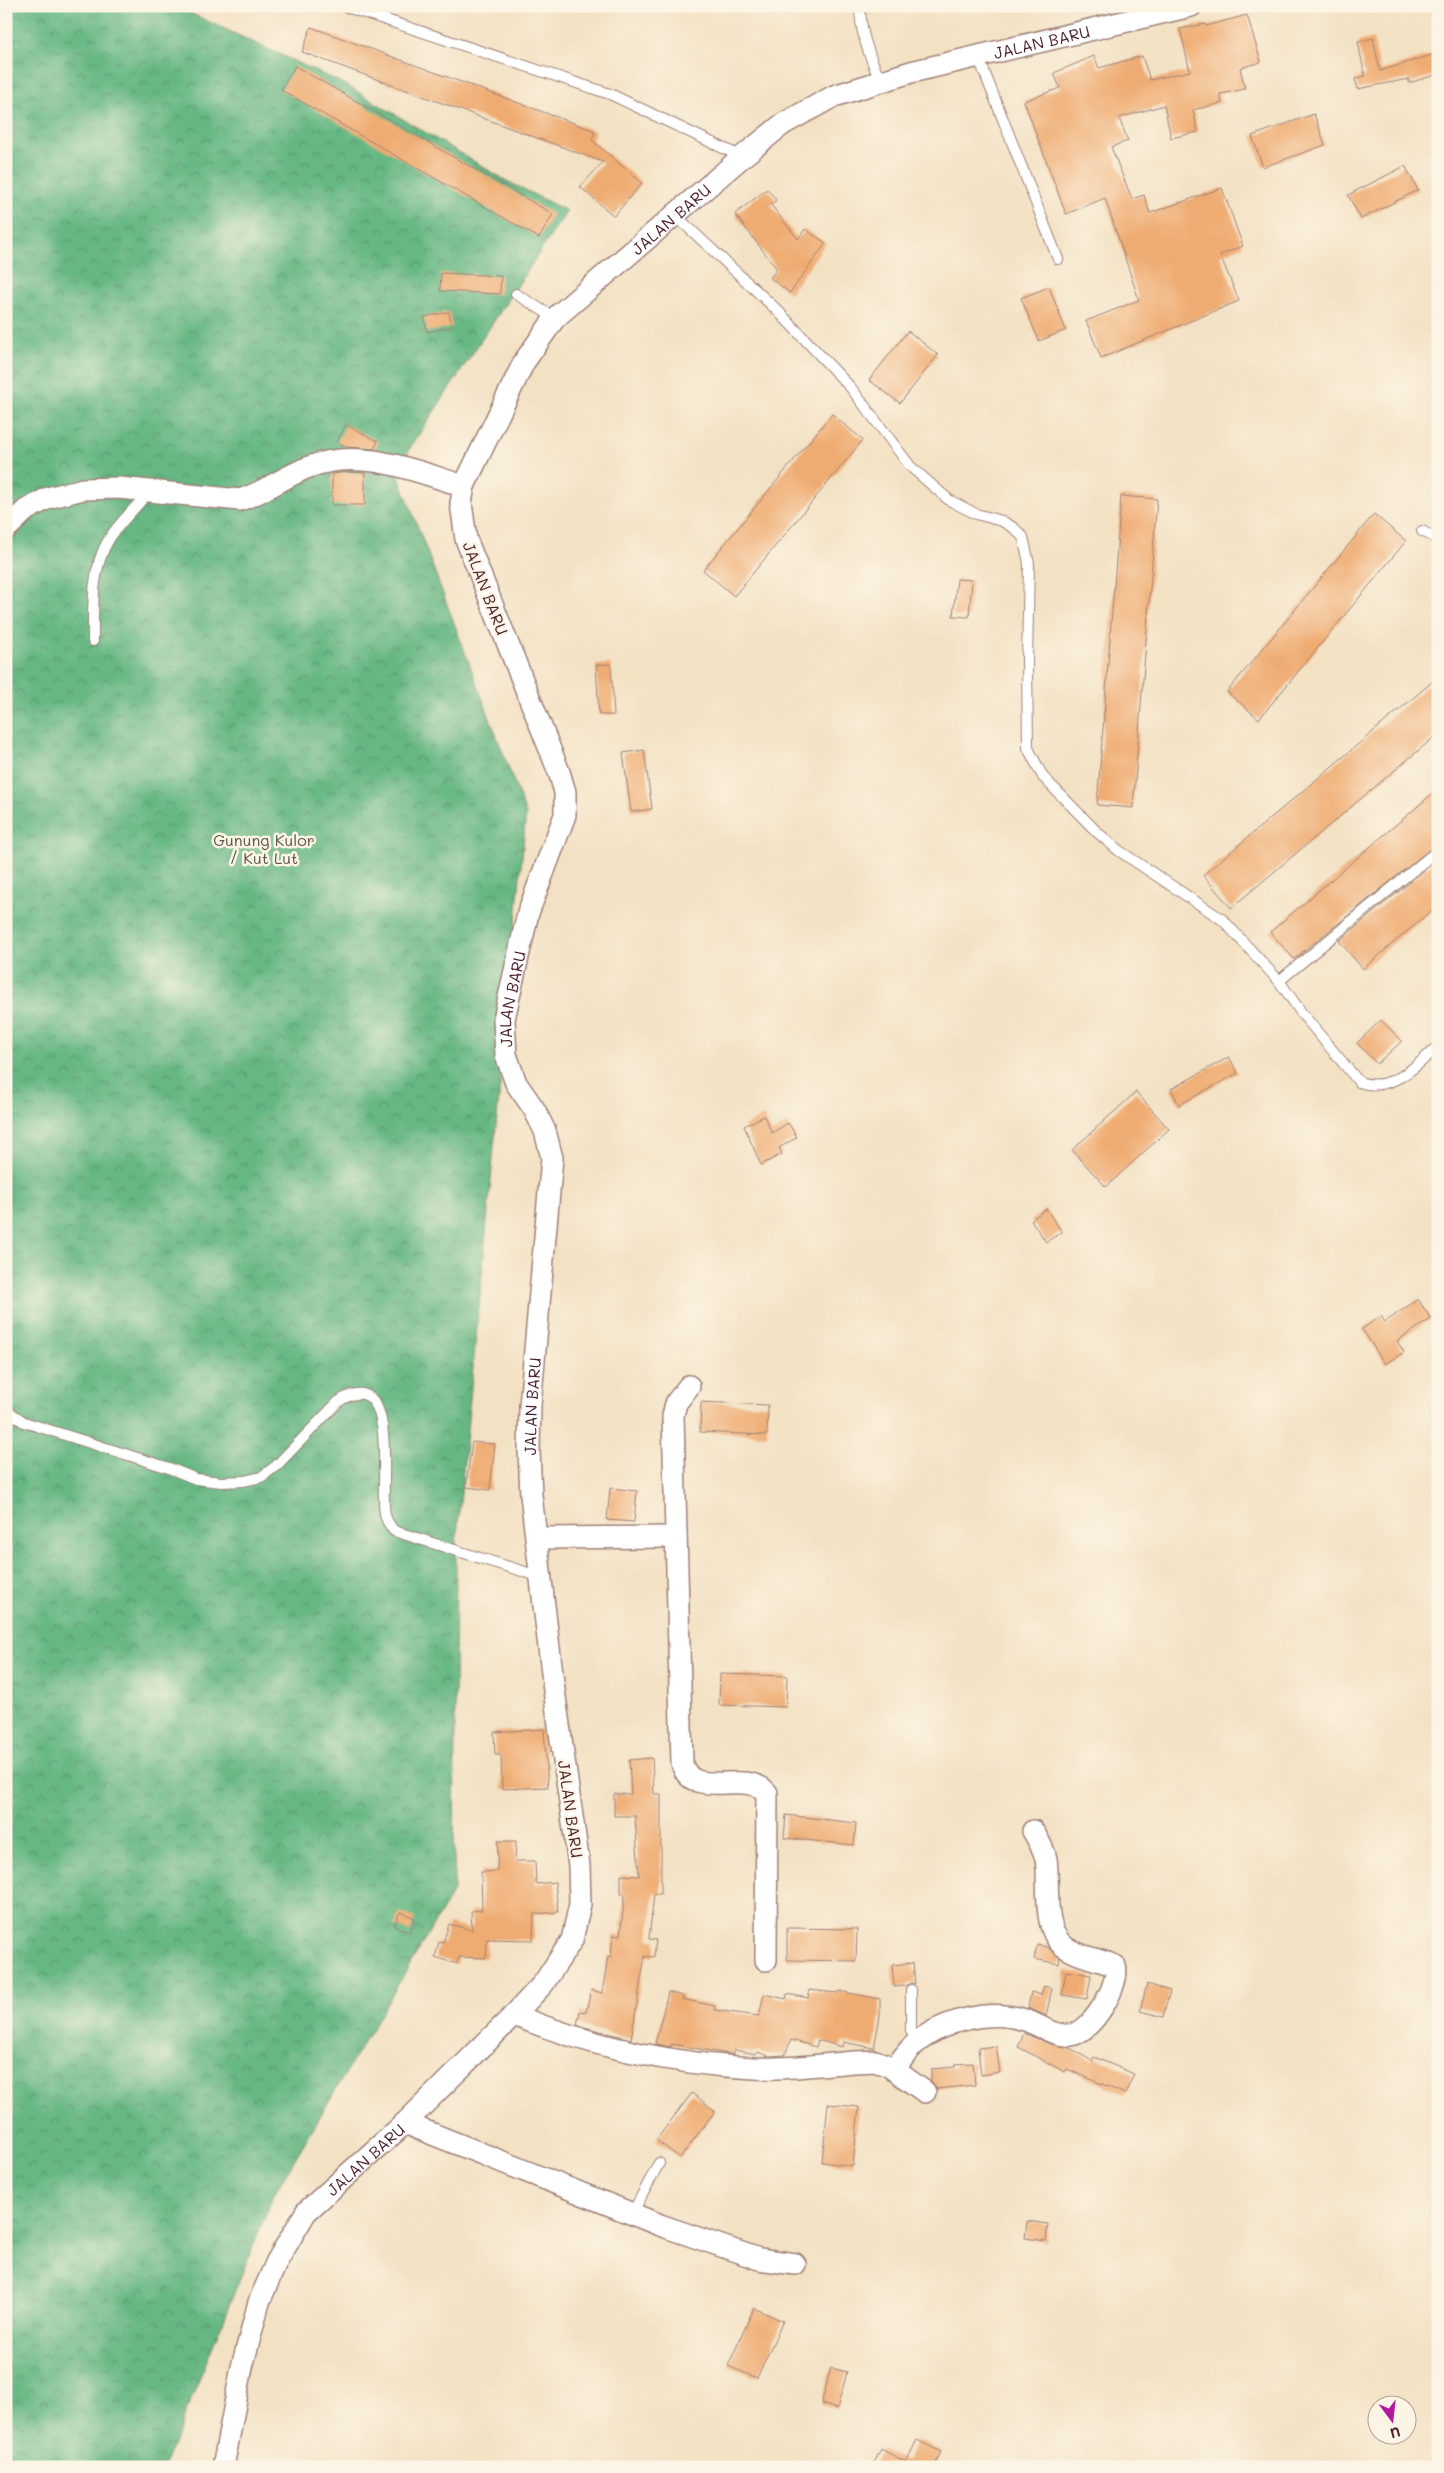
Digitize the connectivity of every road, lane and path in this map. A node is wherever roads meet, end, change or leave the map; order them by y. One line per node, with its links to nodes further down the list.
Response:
1 (344, 6): 6 (lane)
2 (860, 6): 5 (lane)
3 (1192, 6): 4 (street, JALAN BARU)
4 (978, 56): 5 (street, JALAN BARU); 8 (lane)
5 (880, 81): 6 (street, JALAN BARU)
6 (742, 157): 7 (street, JALAN BARU)
7 (676, 216): 10 (street, JALAN BARU); 18 (lane)
8 (1058, 259)
9 (516, 294): 10 (lane)
10 (555, 318): 11 (street, JALAN BARU)
11 (464, 486): 12 (street); 23 (street, JALAN BARU)
12 (149, 491): 13 (street); 16 (lane)
13 (6, 529)
14 (1422, 531): 15 (lane)
15 (1438, 539)
16 (93, 642)
17 (1438, 850): 18 (lane)
18 (1279, 981): 19 (lane)
19 (1438, 1046)
20 (689, 1386): 22 (street)
21 (6, 1410): 24 (lane)
22 (676, 1537): 23 (street); 26 (street)
23 (537, 1538): 24 (street, JALAN BARU)
24 (542, 1577): 28 (street, JALAN BARU)
25 (1033, 1831): 29 (street)
26 (766, 1960)
27 (910, 1990): 29 (lane)
28 (514, 2015): 30 (street); 32 (street, JALAN BARU)
29 (916, 2043): 30 (street)
30 (894, 2070): 31 (street)
31 (925, 2092)
32 (405, 2123): 34 (street); 36 (street, JALAN BARU)
33 (658, 2163): 34 (lane)
34 (632, 2214): 35 (street)
35 (795, 2264)
36 (223, 2467)

